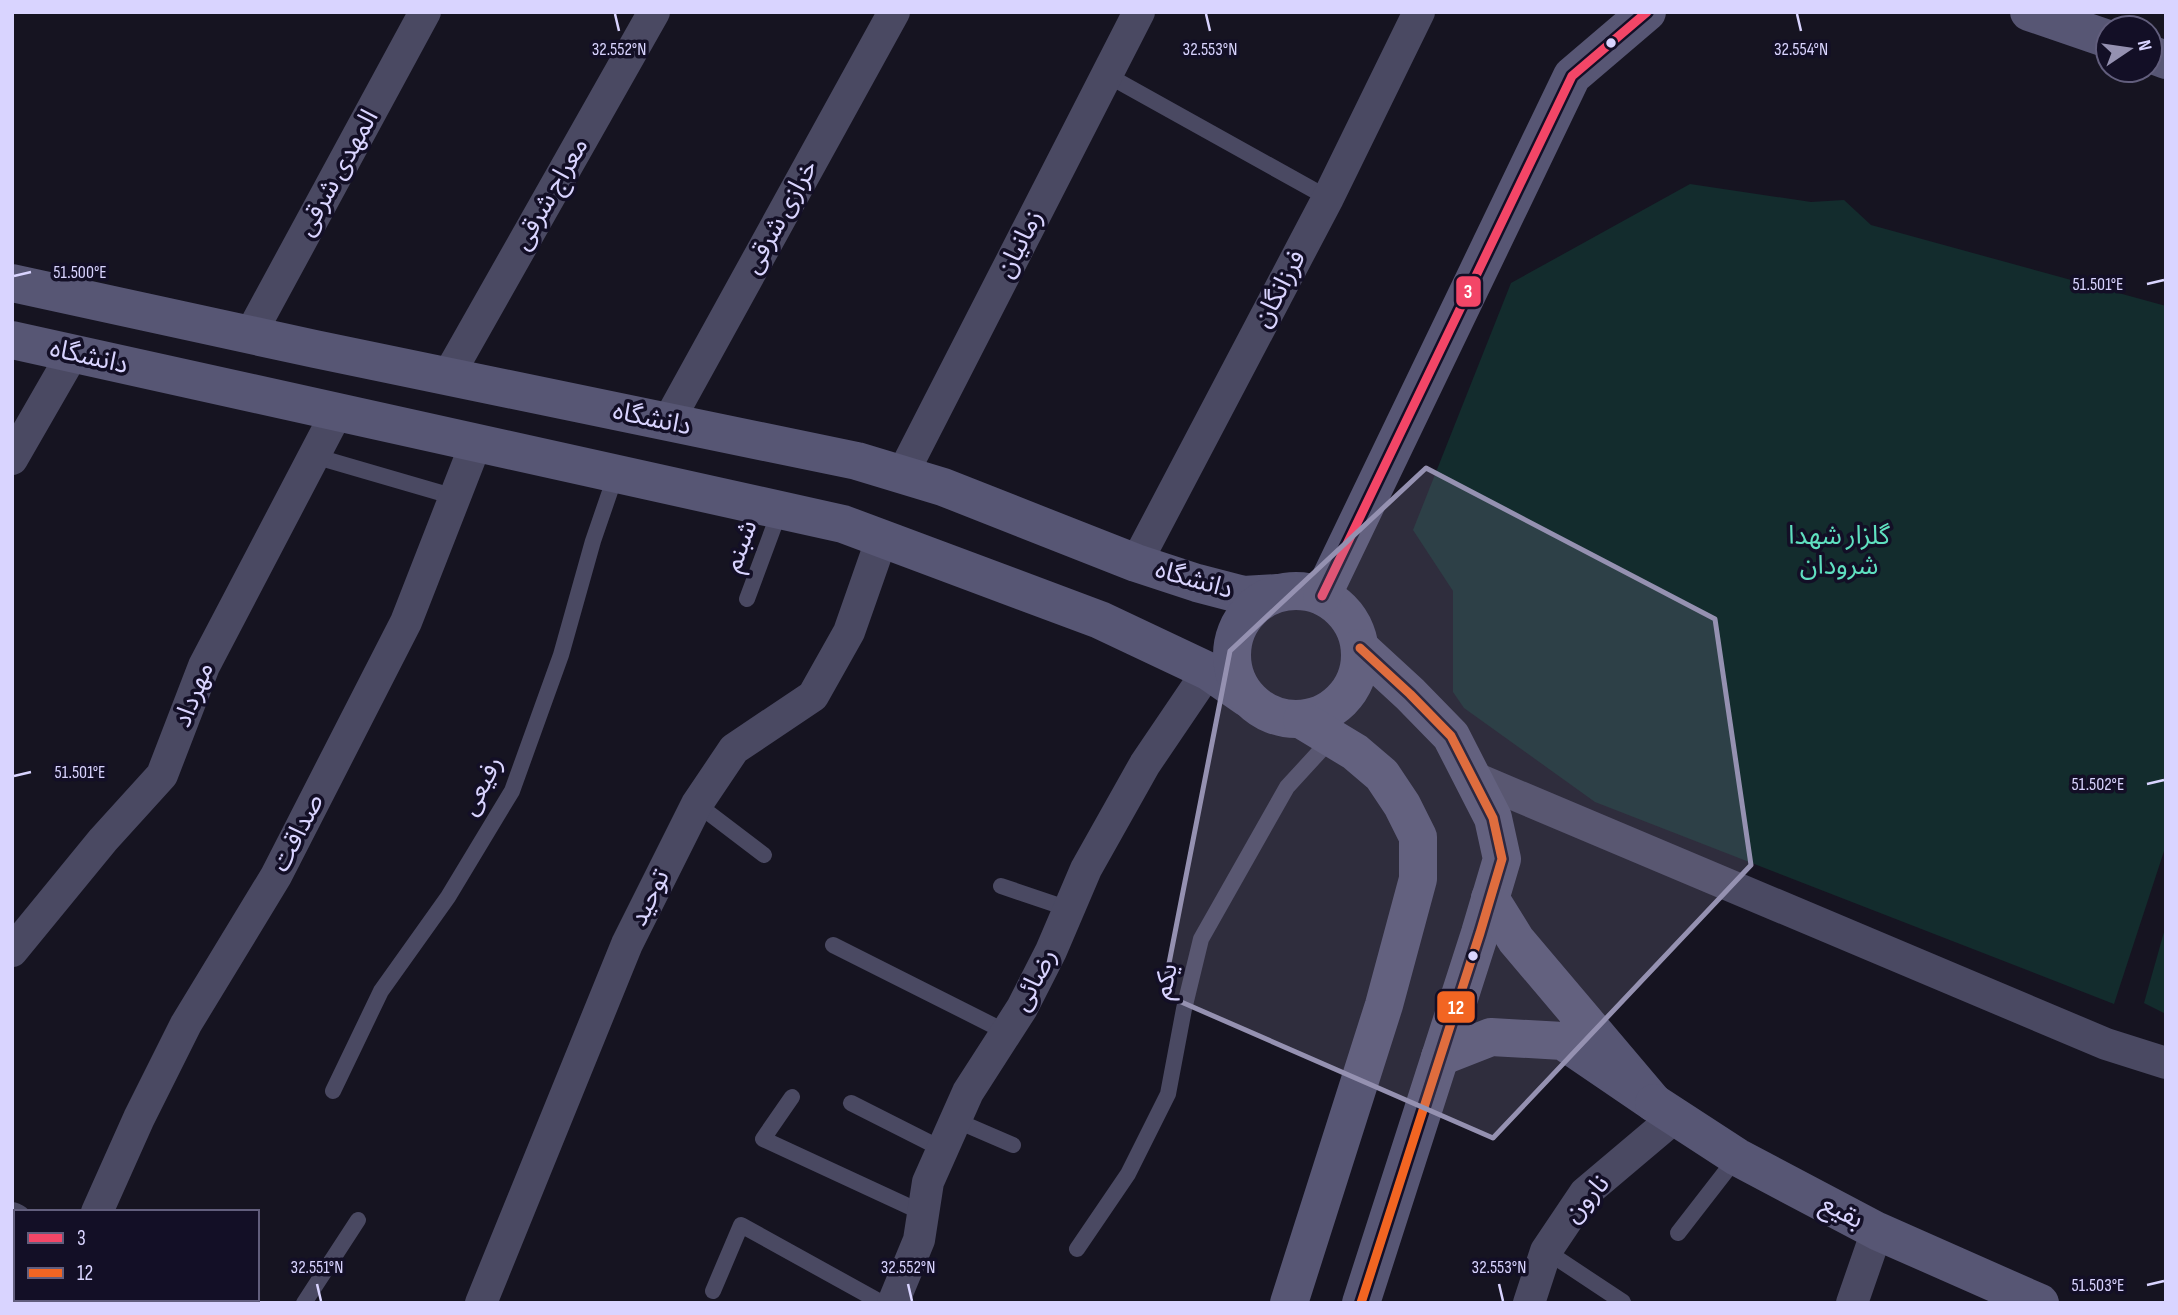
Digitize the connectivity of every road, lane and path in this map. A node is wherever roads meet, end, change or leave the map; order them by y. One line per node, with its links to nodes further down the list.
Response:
1 (425, 12): 12 (street, المهدی شرقی)
2 (654, 12): 15 (street, معراج شرقی)
3 (894, 12): 17 (street, خرازی شرقی)
4 (1139, 12): 9 (street, زمانیان)
5 (1419, 12): 10 (street, فرزانگان)
6 (1647, 12): 28 (main road)
7 (2029, 12): 8 (main road)
8 (2094, 34)
9 (1107, 75): 10 (lane); 22 (street, زمانیان)
10 (1328, 198): 26 (street, فرزانگان)
11 (12, 283): 12 (main road, دانشگاه)
12 (250, 335): 15 (main road, دانشگاه)
13 (12, 340): 14 (main road, دانشگاه)
14 (73, 353): 16 (main road, دانشگاه); 20 (street)
15 (448, 376): 17 (main road, دانشگاه)
16 (337, 412): 18 (main road, دانشگاه); 19 (street, مهرداد)
17 (668, 422): 22 (main road, دانشگاه)
18 (476, 443): 21 (main road, دانشگاه); 23 (street, صداقت)
19 (314, 456): 23 (lane); 40 (street, مهرداد)
20 (12, 459)
21 (616, 474): 24 (main road, دانشگاه); 45 (lane, رفیعی)
22 (902, 475): 26 (main road, دانشگاه)
23 (456, 496): 53 (street, صداقت)
24 (780, 510): 25 (main road, دانشگاه); 29 (lane, شبنم)
25 (882, 538): 31 (main road, دانشگاه); 35 (street, توحید)
26 (1136, 563): 27 (main road, دانشگاه)
27 (1278, 593): 28 (main road); 32 (main road)
28 (1322, 596): 30 (main road)
29 (747, 599)
30 (1360, 648): 33 (main road); 34 (main road)
31 (1208, 671): 32 (main road, دانشگاه); 39 (street, رضائی)
32 (1247, 698): 33 (main road)
33 (1317, 729): 58 (lane, یکم); 66 (main road)
34 (1475, 778): 38 (main road); 44 (street)
35 (697, 804): 36 (lane); 63 (street, توحید)
36 (764, 855)
37 (1001, 886): 39 (lane)
38 (1490, 898): 43 (main road); 48 (main road)
39 (1069, 909): 42 (street, رضائی)
40 (15, 942)
41 (833, 946): 42 (lane)
42 (1006, 1032): 49 (street, رضائی)
43 (1440, 1057): 48 (main road, بقیع); 67 (main road)
44 (2166, 1063)
45 (333, 1091)
46 (792, 1097): 54 (lane)
47 (851, 1103): 51 (lane)
48 (1665, 1110): 52 (main road, بقیع); 59 (street, نارون)
49 (955, 1120): 50 (lane); 51 (street, رضائی)
50 (1013, 1145)
51 (942, 1149): 54 (street, رضائی)
52 (1737, 1157): 56 (main road, بقیع); 57 (lane)
53 (98, 1210)
54 (923, 1213): 65 (street, رضائی)
55 (358, 1220): 62 (lane)
56 (1877, 1230): 69 (street); 70 (main road, بقیع)
57 (1678, 1233)
58 (1077, 1249)
59 (1546, 1251): 61 (lane); 68 (street, نارون)
60 (713, 1290): 64 (lane)
61 (1623, 1302)
62 (304, 1303)
63 (481, 1303)
64 (882, 1303)
65 (893, 1303)
66 (1289, 1303)
67 (1361, 1303)
68 (1529, 1303)
69 (1852, 1303)
70 (2040, 1303)

